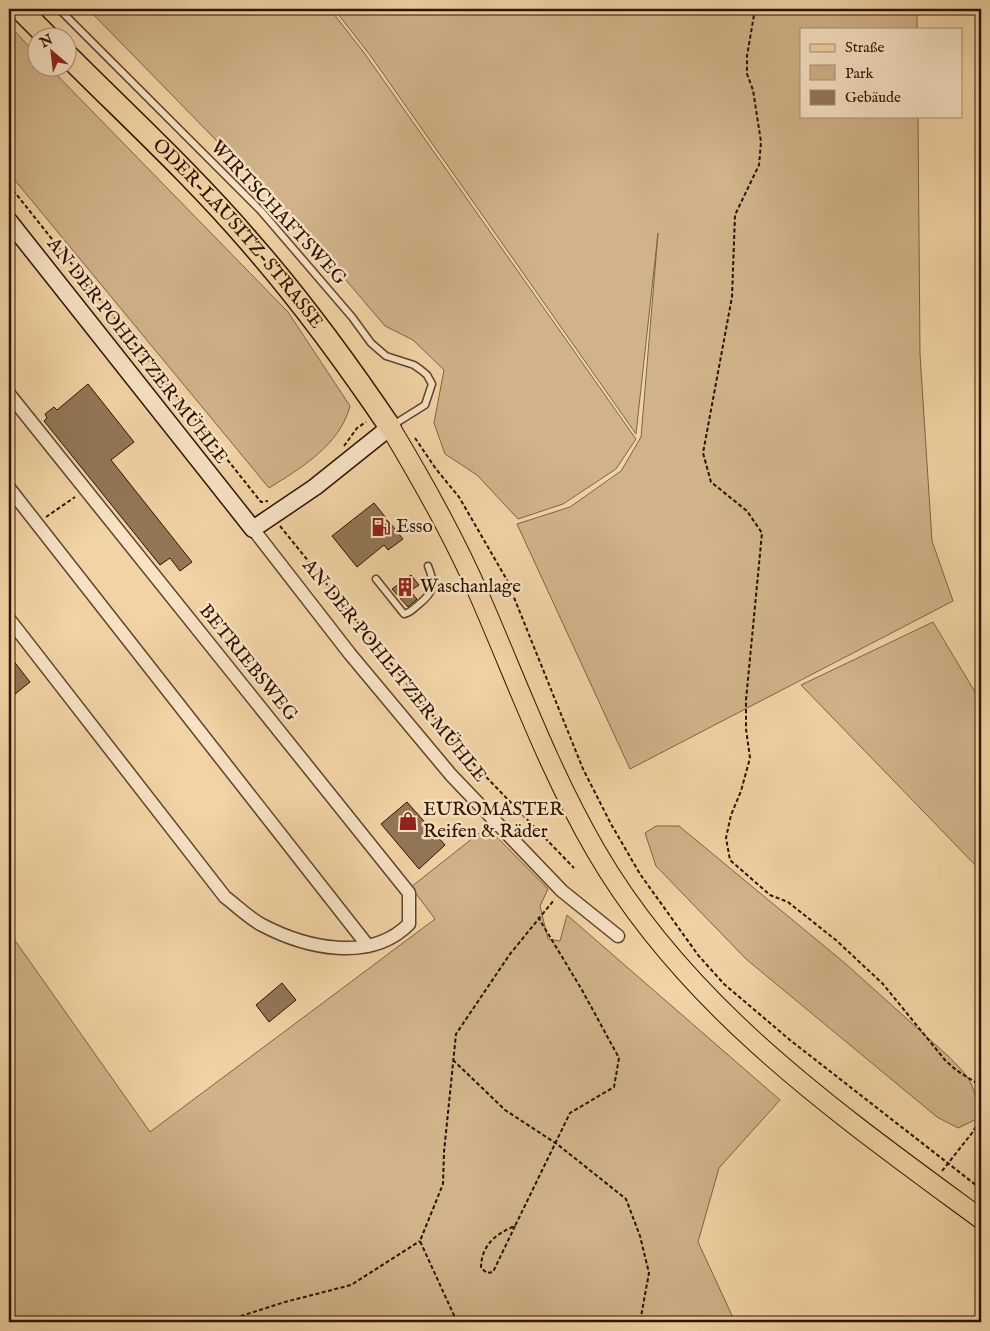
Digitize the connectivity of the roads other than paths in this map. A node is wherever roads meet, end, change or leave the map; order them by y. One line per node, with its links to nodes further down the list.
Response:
1 (20, 9): 3 (highway)
2 (59, 9): 7 (lane, WIRTSCHAFTSWEG)
3 (39, 28)
4 (78, 66): 7 (highway, ODER-LAUSITZ-STRASSE)
5 (9, 221): 9 (main road, AN DER POHLITZER MÜHLE)
6 (9, 394): 14 (street, BETRIEBSWEG)
7 (391, 420): 9 (main road); 15 (main road)
8 (9, 488): 14 (street)
9 (253, 529): 13 (street, AN DER POHLITZER MÜHLE)
10 (428, 566): 11 (lane)
11 (376, 579)
12 (9, 619): 14 (street, BETRIEBSWEG)
13 (618, 936)
14 (368, 946)
15 (981, 1219)

